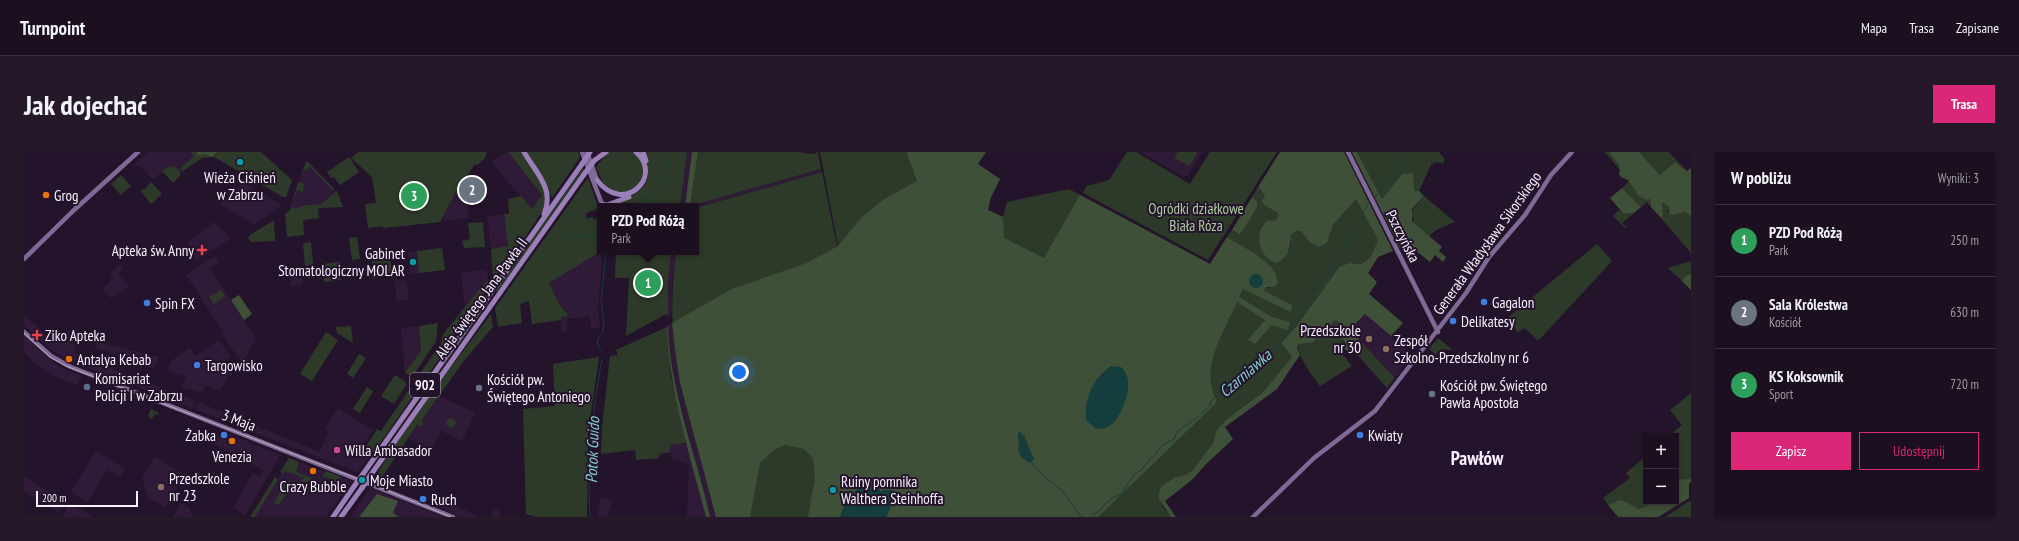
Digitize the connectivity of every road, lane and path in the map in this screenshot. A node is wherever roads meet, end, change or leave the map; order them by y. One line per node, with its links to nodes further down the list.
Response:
1 (138, 152): 17 (street)
2 (524, 152): 16 (main road)
3 (582, 152): 14 (street)
4 (587, 152): 13 (street)
5 (590, 152): 16 (main road, Aleja świętego Jana Pawła II / 902, bridge)
6 (600, 152): 12 (main road, Aleja świętego Jana Pawła II / 902)
7 (606, 152): 12 (main road)
8 (636, 152): 13 (main road)
9 (643, 152): 15 (main road)
10 (1348, 152): 19 (street, Pszczyńska)
11 (1572, 152): 19 (street, Generała Władysława Sikorskiego)
12 (594, 160): 21 (main road, Aleja świętego Jana Pawła II / 902, bridge)
13 (598, 180)
14 (602, 203)
15 (612, 203)
16 (538, 226): 20 (main road, Aleja świętego Jana Pawła II / 902, bridge)
17 (24, 259)
18 (24, 332): 22 (street, 3 Maja)
19 (1438, 332): 23 (street, Generała Władysława Sikorskiego)
20 (333, 517)
21 (342, 517)
22 (453, 517)
23 (1253, 517)

